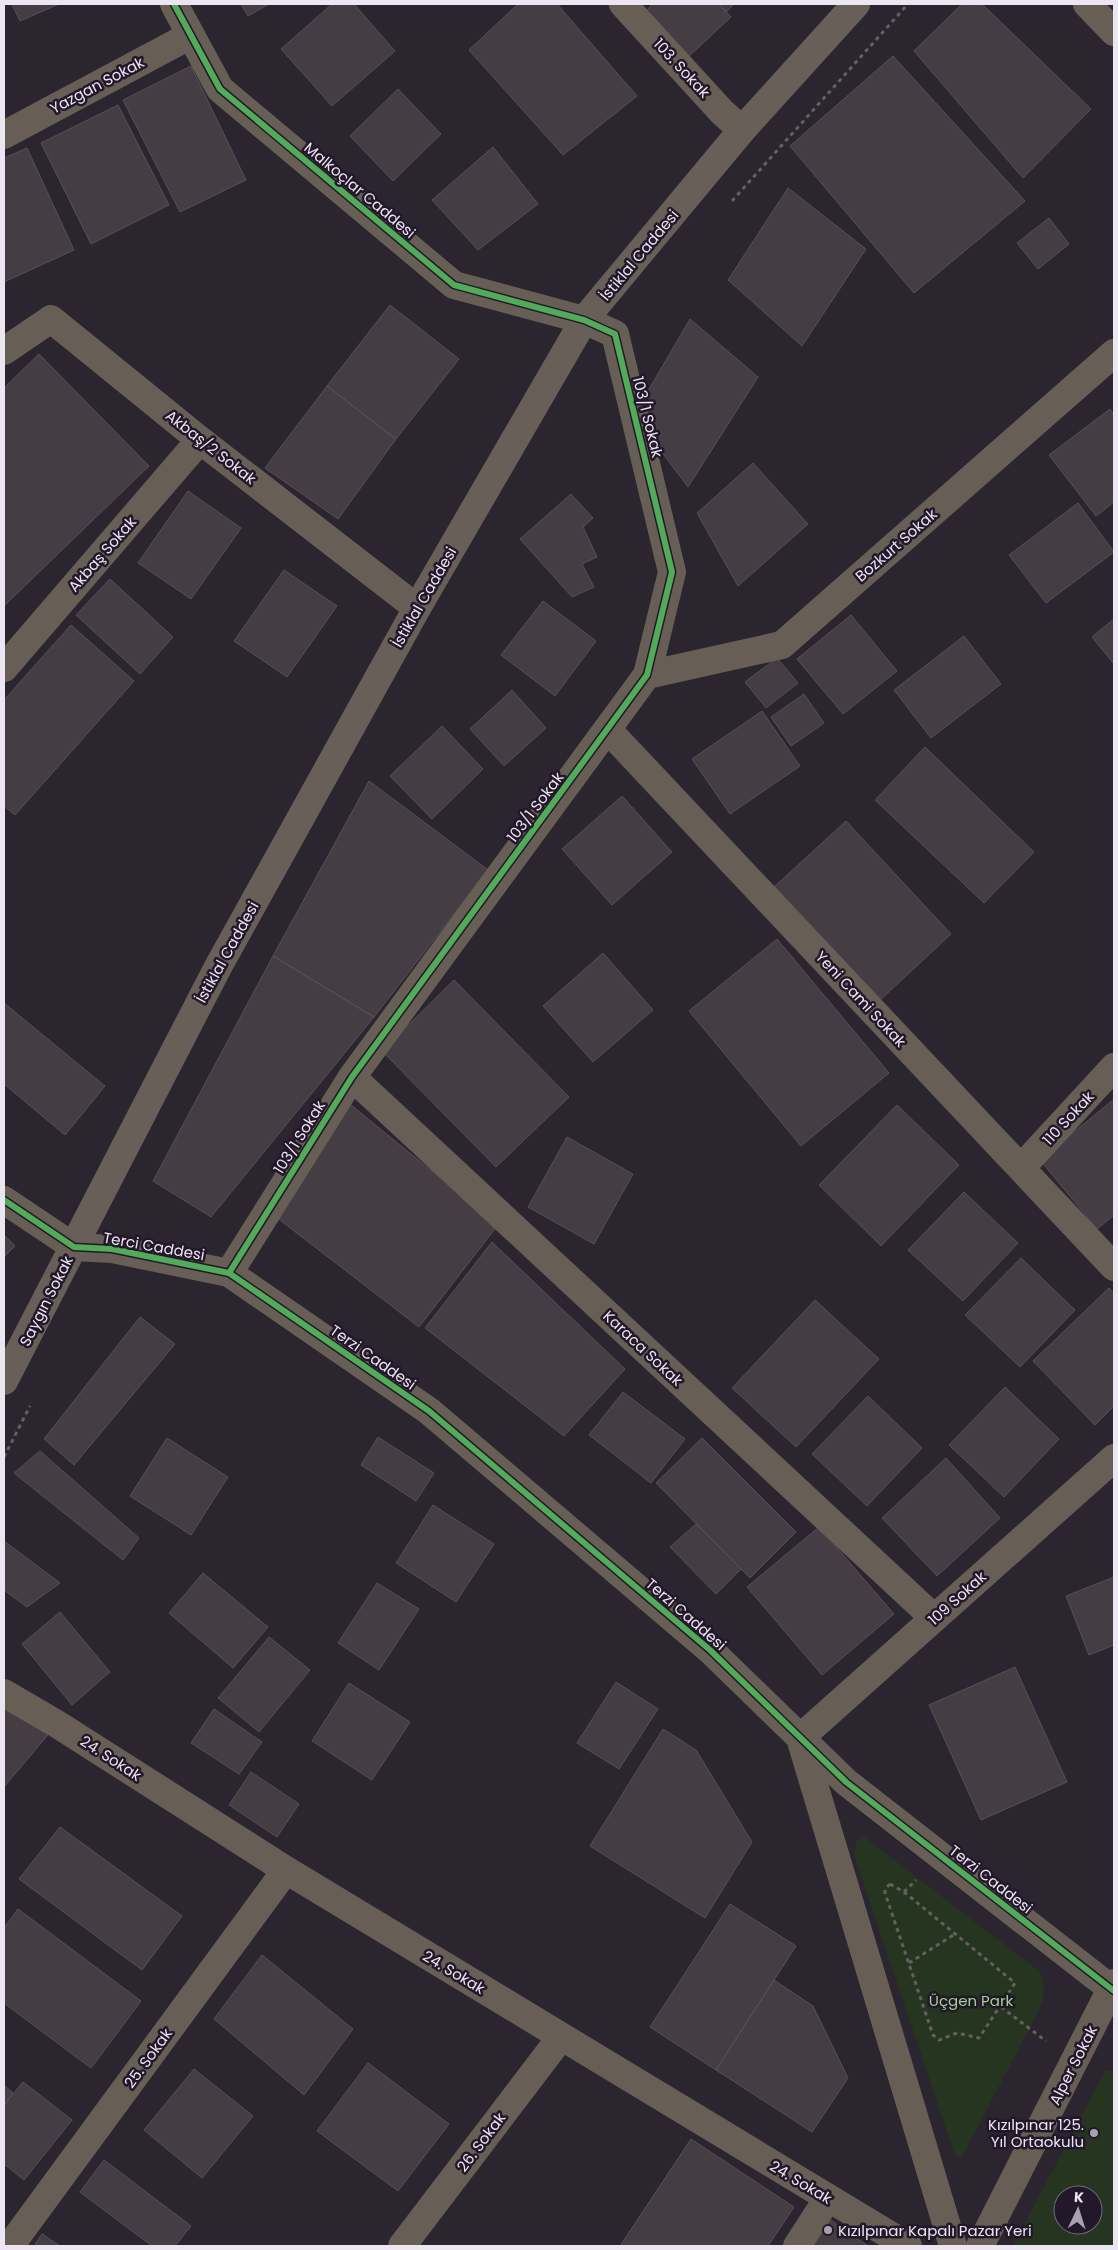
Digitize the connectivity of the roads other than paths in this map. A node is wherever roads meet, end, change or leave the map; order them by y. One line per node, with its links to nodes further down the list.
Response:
1 (174, 4): 6 (street, Malkoçlar Caddesi)
2 (623, 4): 7 (street, 103. Sokak)
3 (856, 4): 7 (main road, İstiklal Caddesi)
4 (1088, 4): 5 (street)
5 (1114, 32)
6 (190, 34): 8 (street, Yazgan Sokak); 9 (street, Malkoçlar Caddesi)
7 (742, 130): 9 (main road, İstiklal Caddesi)
8 (4, 135)
9 (584, 320): 13 (main road, İstiklal Caddesi); 15 (street, 103/1 Sokak)
10 (4, 351): 12 (street, Akbaş/2 Sokak)
11 (1114, 352): 15 (street, Bozkurt Sokak)
12 (200, 440): 13 (street, Akbaş/2 Sokak); 14 (street, Akbaş Sokak)
13 (417, 608): 21 (main road, İstiklal Caddesi)
14 (5, 664)
15 (646, 676): 16 (street, 103/1 Sokak)
16 (608, 730): 18 (street, 103/1 Sokak); 19 (street, Yeni Cami Sokak)
17 (1114, 1067): 19 (street, 110 Sokak)
18 (352, 1077): 23 (street, 103/1 Sokak); 26 (street, Karaca Sokak)
19 (1021, 1168): 22 (street, Yeni Cami Sokak)
20 (4, 1200): 21 (street)
21 (74, 1246): 23 (street, Terci Caddesi); 24 (main road, Saygın Sokak)
22 (1114, 1267)
23 (229, 1272): 28 (street, Terzi Caddesi)
24 (4, 1382)
25 (1114, 1458): 26 (street, 109 Sokak)
26 (934, 1618): 28 (street, 109 Sokak)
27 (4, 1693): 29 (street, 24. Sokak)
28 (800, 1738): 30 (street, Terzi Caddesi); 37 (street)
29 (286, 1870): 31 (street, 24. Sokak); 33 (street, 25. Sokak)
30 (1113, 1988): 38 (street, Alper Sokak)
31 (561, 2037): 32 (street, 24. Sokak); 34 (street, 26. Sokak)
32 (828, 2198): 35 (street); 36 (street, 24. Sokak)
33 (10, 2246)
34 (402, 2246)
35 (797, 2246)
36 (908, 2246)
37 (953, 2246)
38 (980, 2246)

